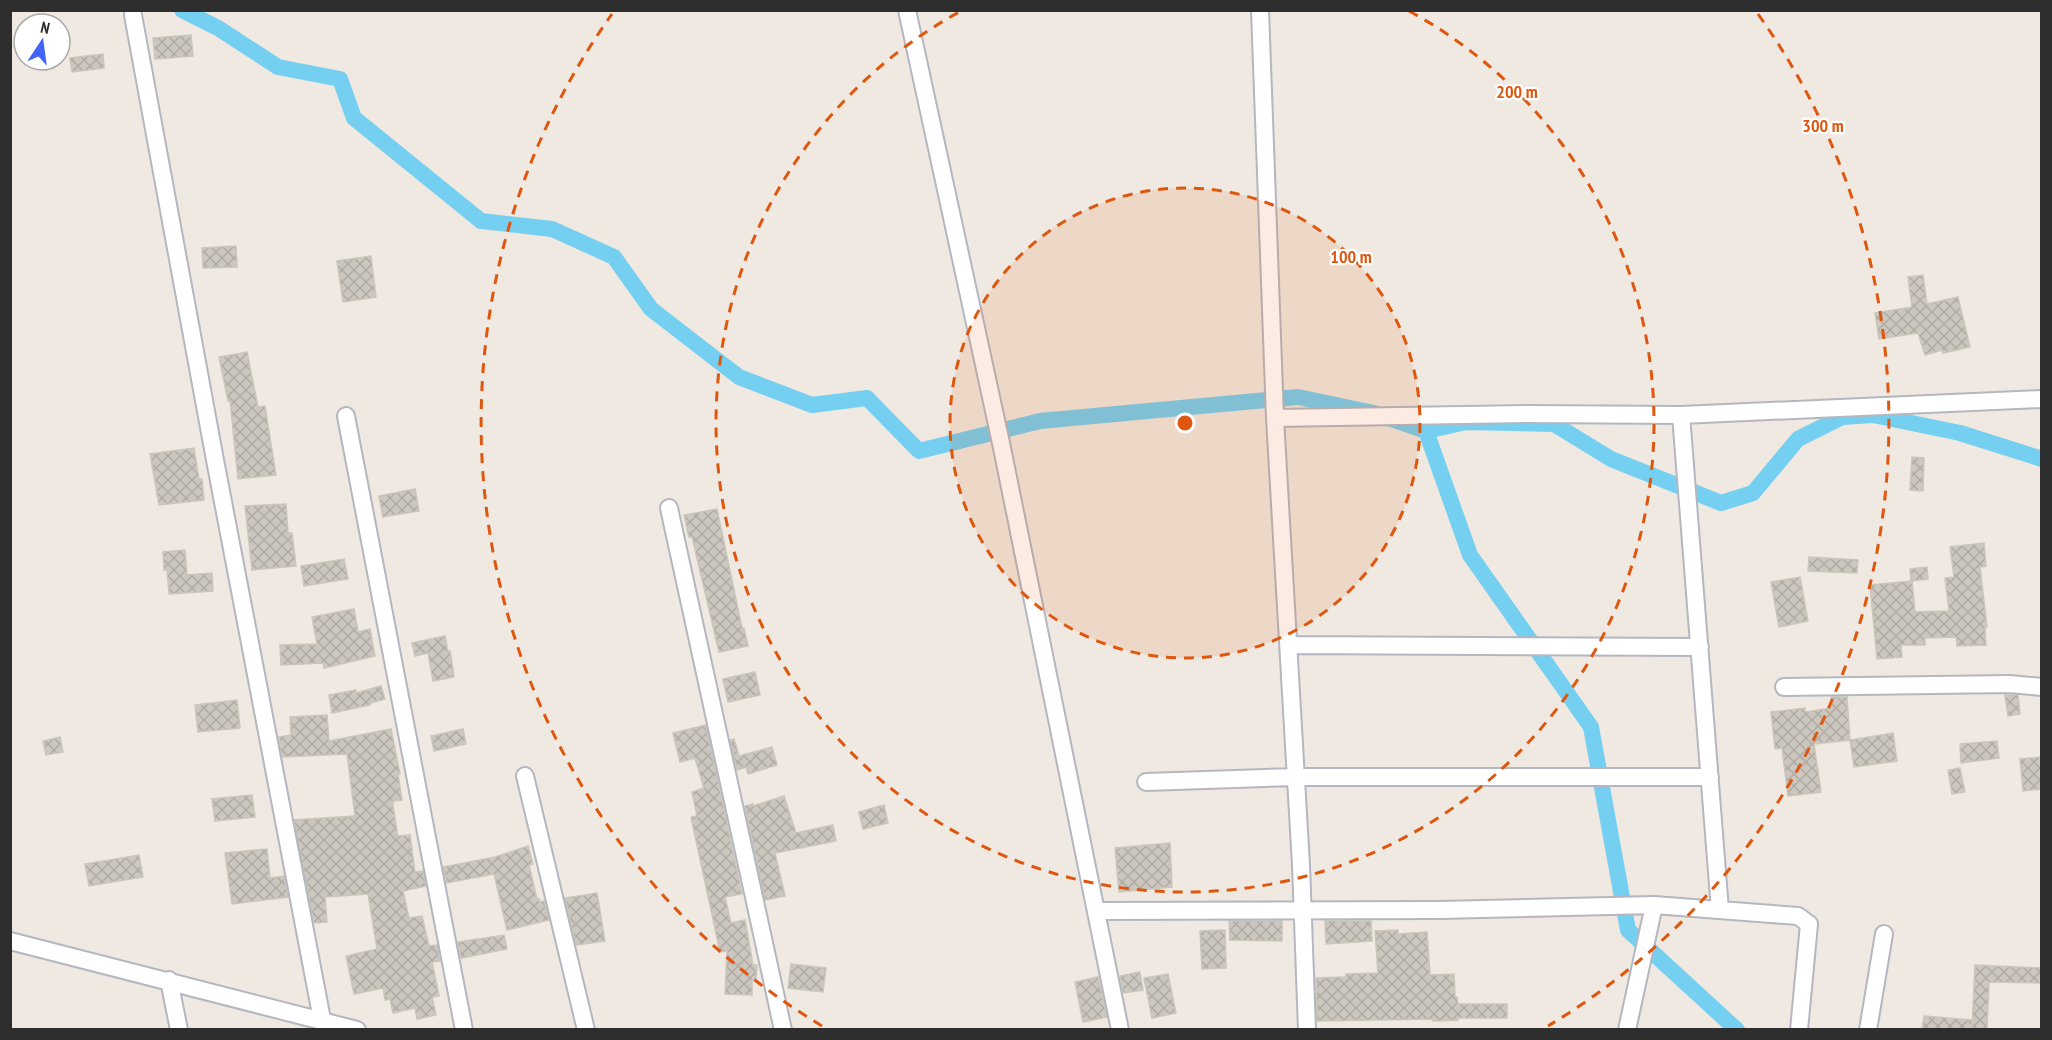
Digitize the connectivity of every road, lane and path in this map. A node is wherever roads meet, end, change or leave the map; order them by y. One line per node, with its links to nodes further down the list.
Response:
1 (907, 10): 20 (street)
2 (1260, 10): 7 (street)
3 (133, 15): 24 (street)
4 (2042, 399): 5 (street)
5 (1681, 415): 7 (street); 10 (street)
6 (346, 416): 27 (street)
7 (1275, 418): 9 (street)
8 (669, 508): 29 (street)
9 (1289, 645): 10 (street); 14 (street)
10 (1700, 647): 15 (street)
11 (1784, 687): 12 (street)
12 (2042, 687)
13 (525, 776): 28 (street)
14 (1295, 777): 15 (street); 16 (street); 18 (street)
15 (1710, 777): 19 (street)
16 (1146, 782)
17 (1654, 906): 18 (street); 19 (street); 32 (street)
18 (1303, 909): 20 (street); 31 (street)
19 (1720, 910): 33 (street)
20 (1096, 911): 30 (street)
21 (1884, 934): 34 (street)
22 (10, 941): 23 (street)
23 (170, 980): 24 (street); 25 (street)
24 (323, 1025): 26 (street)
25 (179, 1029)
26 (357, 1029)
27 (464, 1029)
28 (586, 1029)
29 (783, 1029)
30 (1120, 1029)
31 (1307, 1029)
32 (1627, 1029)
33 (1799, 1029)
34 (1868, 1029)

